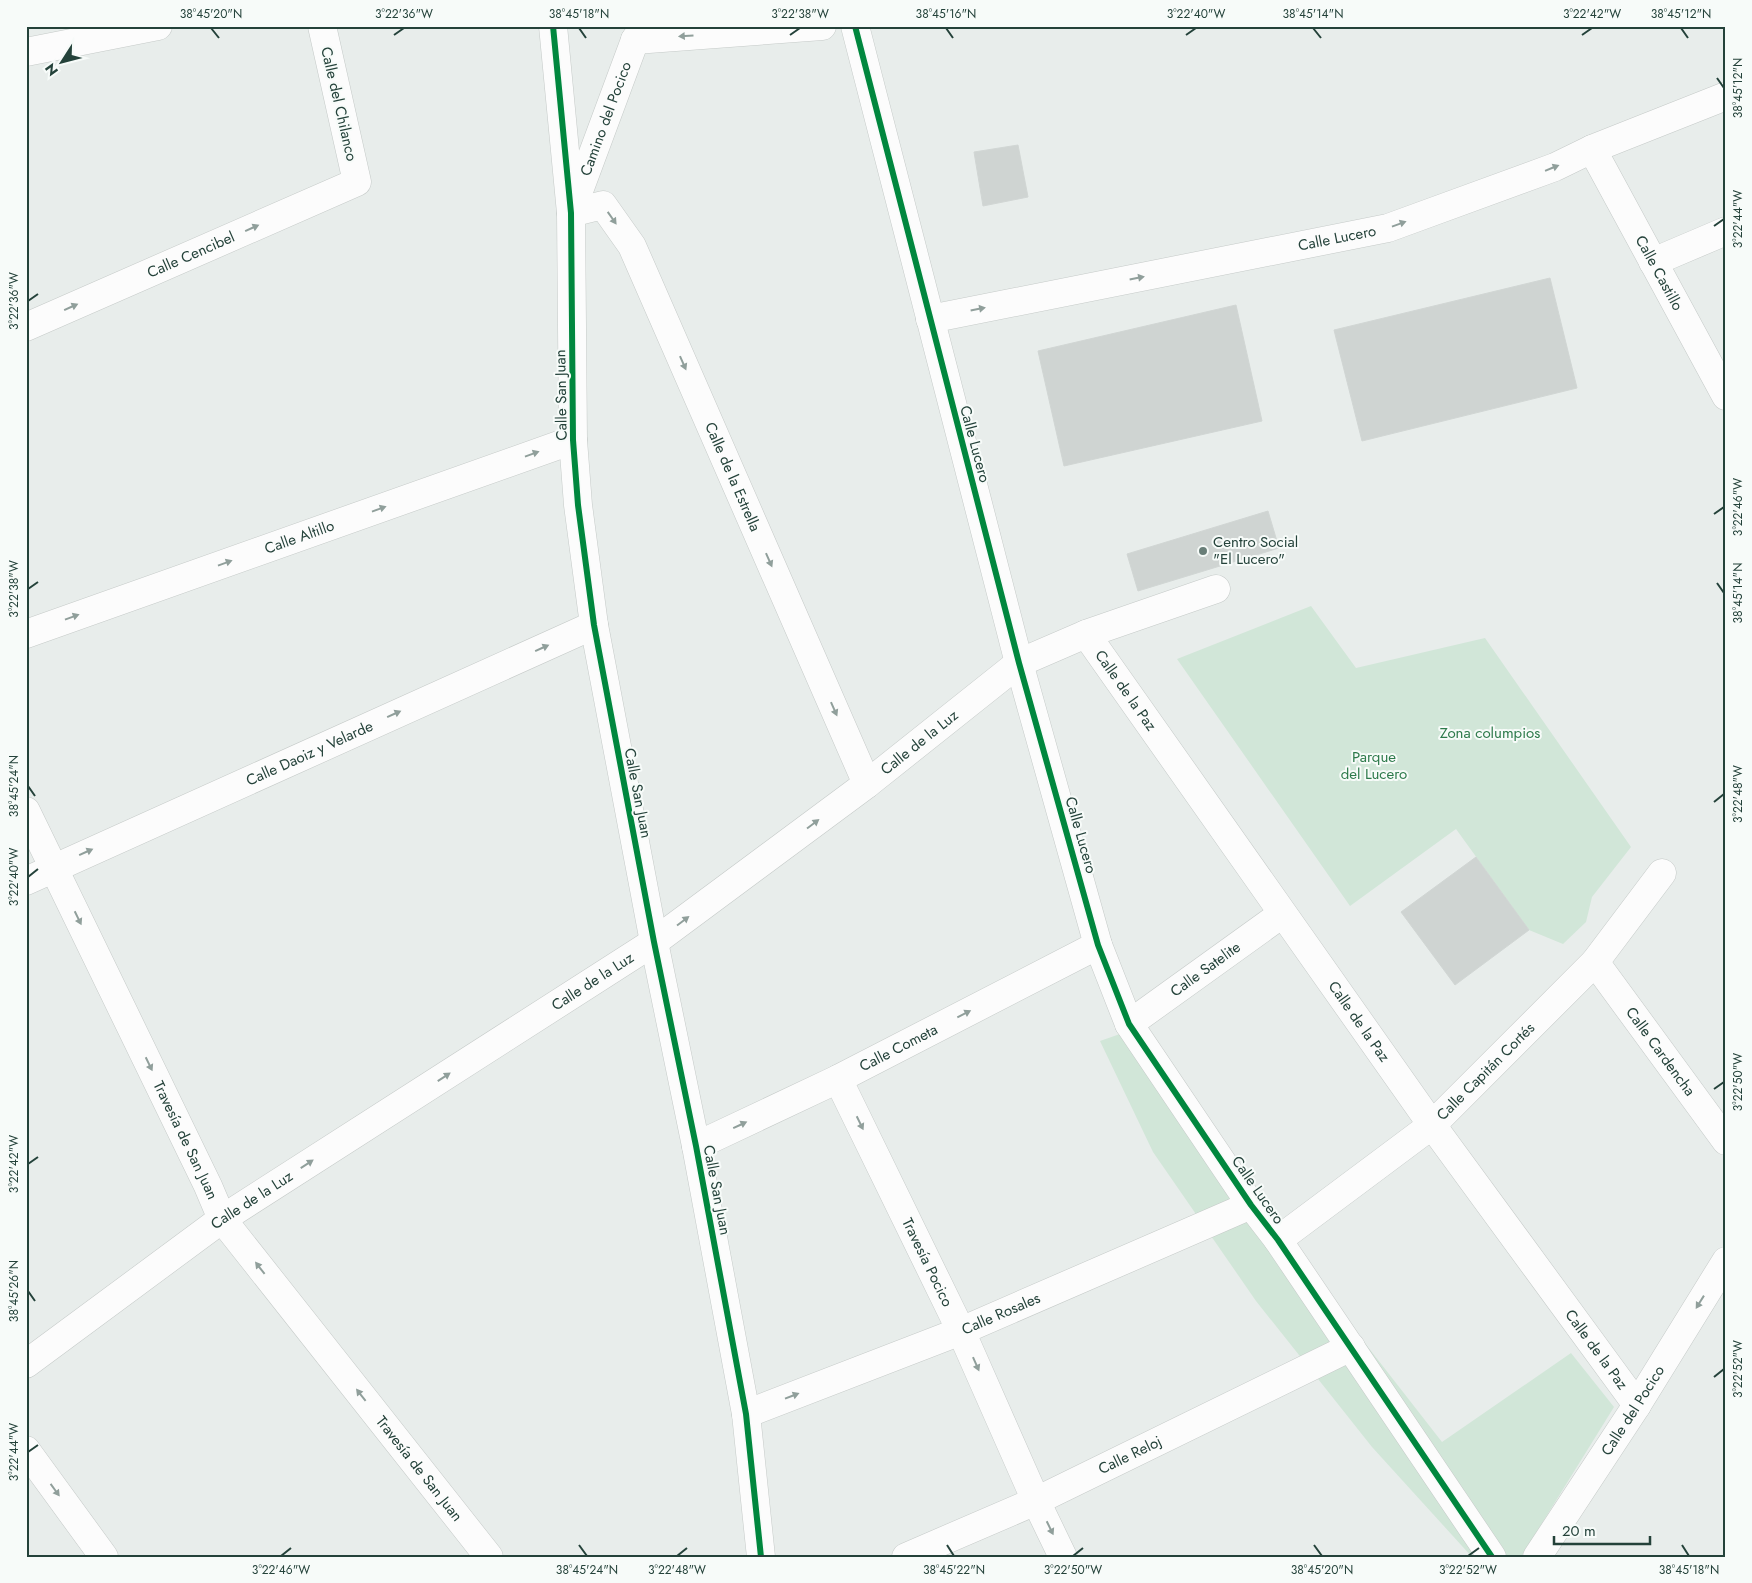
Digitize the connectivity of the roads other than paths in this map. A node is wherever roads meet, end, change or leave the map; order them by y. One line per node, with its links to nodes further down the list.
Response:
1 (158, 26): 7 (street)
2 (322, 26): 10 (street, Calle del Chilanco)
3 (553, 26): 11 (street, Calle San Juan)
4 (822, 26): 6 (street, one-way to 6)
5 (855, 26): 14 (street, Calle Lucero)
6 (640, 33): 11 (street, Camino del Pocico)
7 (26, 52)
8 (1726, 96): 9 (street, Calle Lucero)
9 (1592, 149): 13 (street, Calle Castillo); 14 (street, Calle Lucero, one-way to 9)
10 (357, 182): 15 (street, Calle Cencibel, one-way to 10)
11 (571, 213): 17 (street, Calle San Juan); 23 (street, Calle de la Estrella, one-way to 23)
12 (1726, 231): 13 (street)
13 (1653, 262): 16 (street, Calle Castillo)
14 (930, 319): 22 (street, Calle Lucero)
15 (26, 327)
16 (1726, 396)
17 (573, 440): 19 (street, Calle San Juan); 20 (street, Calle Altillo, one-way to 17)
18 (1216, 589): 21 (street, Calle de la Luz)
19 (594, 625): 25 (street, Calle Daoiz y Velarde, one-way to 19); 29 (street, Calle San Juan)
20 (26, 634)
21 (1086, 634): 22 (street, Calle de la Luz); 28 (street, Calle de la Paz)
22 (1019, 663): 23 (street, Calle de la Luz); 30 (street, Calle Lucero)
23 (867, 784): 29 (street, Calle de la Luz, one-way to 23)
24 (26, 811): 25 (street, Travesía de San Juan)
25 (54, 867): 27 (street, Calle Daoiz y Velarde); 38 (street, Travesía de San Juan, one-way to 38)
26 (1662, 873): 31 (street, Calle Capitán Cortés)
27 (26, 880)
28 (1282, 914): 32 (street, Calle Satelite); 34 (street, Calle de la Paz)
29 (654, 942): 36 (street, Calle San Juan); 38 (street, Calle de la Luz, one-way to 29)
30 (1098, 945): 32 (street, Calle Lucero); 33 (street, Calle Cometa, one-way to 30)
31 (1595, 962): 34 (street, Calle Capitán Cortés); 35 (street, Calle Cardencha)
32 (1129, 1024): 37 (street, Calle Lucero)
33 (838, 1079): 36 (street, Calle Cometa, one-way to 33); 41 (street, Travesía Pocico, one-way to 41)
34 (1432, 1125): 39 (street, Calle Capitán Cortés); 44 (street, Calle de la Paz)
35 (1726, 1141)
36 (696, 1146): 45 (street, Calle San Juan)
37 (1252, 1205): 39 (street, Calle Lucero); 41 (street, Calle Rosales)
38 (222, 1219): 43 (street, Calle de la Luz); 49 (street, Travesía de San Juan, one-way to 38)
39 (1278, 1240): 42 (street, Calle Lucero)
40 (1726, 1261): 44 (street, Calle del Pocico, one-way to 44)
41 (961, 1331): 45 (street, Calle Rosales, one-way to 41); 47 (street, Travesía Pocico, one-way to 47)
42 (1351, 1348): 47 (street, Calle Reloj); 53 (street, Calle Lucero)
43 (26, 1364)
44 (1637, 1405): 54 (street, Calle del Pocico)
45 (746, 1414): 50 (street, Calle San Juan)
46 (26, 1450): 48 (street, one-way to 48)
47 (1036, 1501): 51 (street, Calle Reloj); 52 (street, Travesía Pocico, one-way to 52)
48 (104, 1557)
49 (489, 1557)
50 (761, 1557)
51 (906, 1557)
52 (1063, 1557)
53 (1492, 1557)
54 (1537, 1557)

